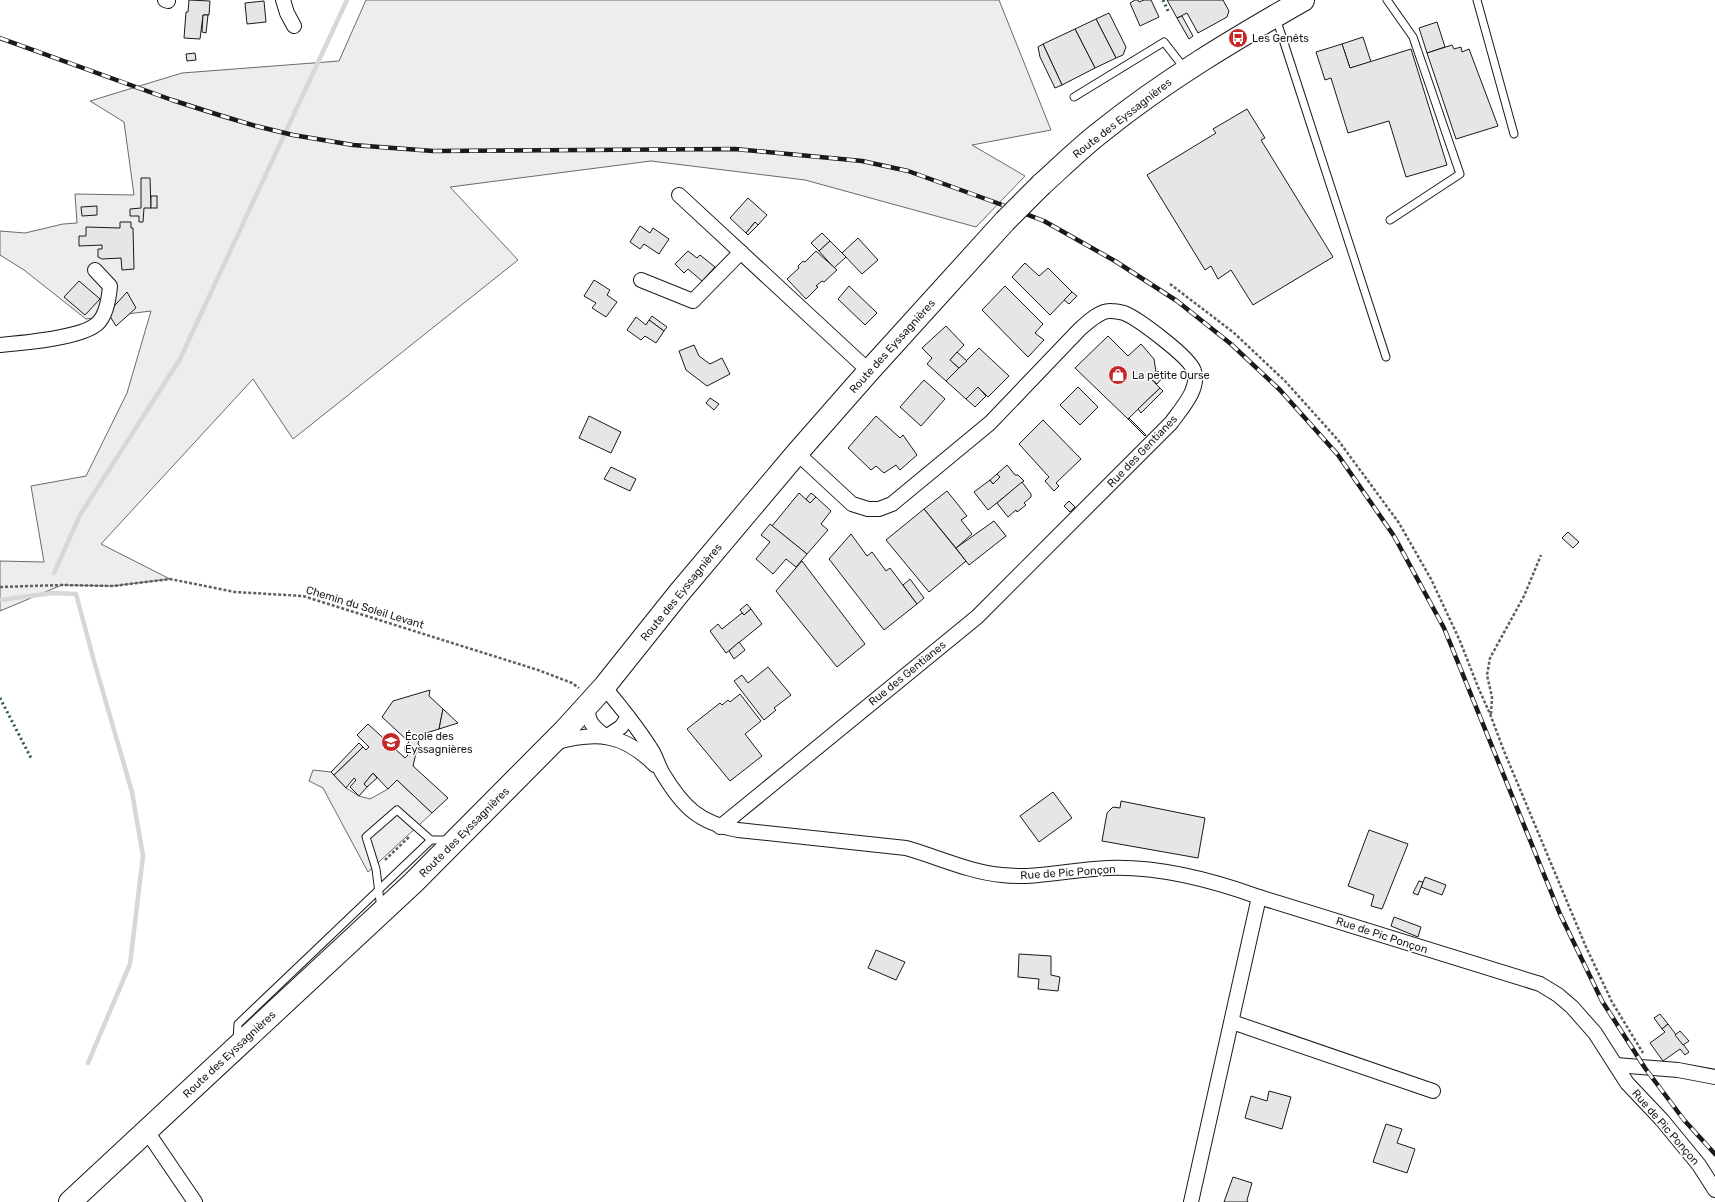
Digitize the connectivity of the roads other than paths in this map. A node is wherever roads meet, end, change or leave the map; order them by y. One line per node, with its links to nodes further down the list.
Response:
1 (283, 0): 6 (street)
2 (1387, 0): 11 (lane)
3 (1477, 0): 9 (lane)
4 (1297, 1): 5 (main road, Route des Eyssagnières)
5 (1275, 15): 7 (main road, Route des Eyssagnières); 16 (lane)
6 (294, 26)
7 (1186, 70): 8 (lane); 17 (main road, Route des Eyssagnières, bridge)
8 (1074, 97)
9 (1514, 134)
10 (679, 194): 12 (street)
11 (1390, 220)
12 (741, 252): 14 (street); 17 (street)
13 (95, 270): 15 (street)
14 (641, 280)
15 (0, 345)
16 (1386, 357)
17 (869, 371): 18 (main road, Route des Eyssagnières)
18 (798, 453): 19 (main road, Route des Eyssagnières); 24 (street, Rue des Gentianes)
19 (595, 698): 20 (street, Rue de Pic Ponçon); 21 (street, Rue de Pic Ponçon); 22 (main road, Route des Eyssagnières)
20 (628, 717): 21 (street); 23 (street, Rue de Pic Ponçon)
21 (606, 737): 22 (street, Rue de Pic Ponçon); 23 (street, Rue de Pic Ponçon)
22 (551, 744): 26 (main road, Route des Eyssagnières)
23 (663, 773): 24 (street, Rue de Pic Ponçon)
24 (720, 827): 28 (street, Rue de Pic Ponçon)
25 (432, 840): 26 (lane); 27 (lane); 27 (lane)
26 (456, 841): 29 (main road, Route des Eyssagnières)
27 (378, 892): 29 (lane); 31 (lane)
28 (1259, 897): 30 (street); 32 (street, Rue de Pic Ponçon)
29 (381, 913): 31 (main road, Route des Eyssagnières)
30 (1232, 1022): 34 (street); 39 (street)
31 (237, 1046): 35 (main road, Route des Eyssagnières)
32 (1616, 1065): 33 (street); 36 (street, Rue de Pic Ponçon)
33 (1715, 1077)
34 (1433, 1091)
35 (146, 1130): 37 (main road, Route des Eyssagnières); 38 (street)
36 (1715, 1190)
37 (70, 1202)
38 (195, 1202)
39 (1191, 1202)

